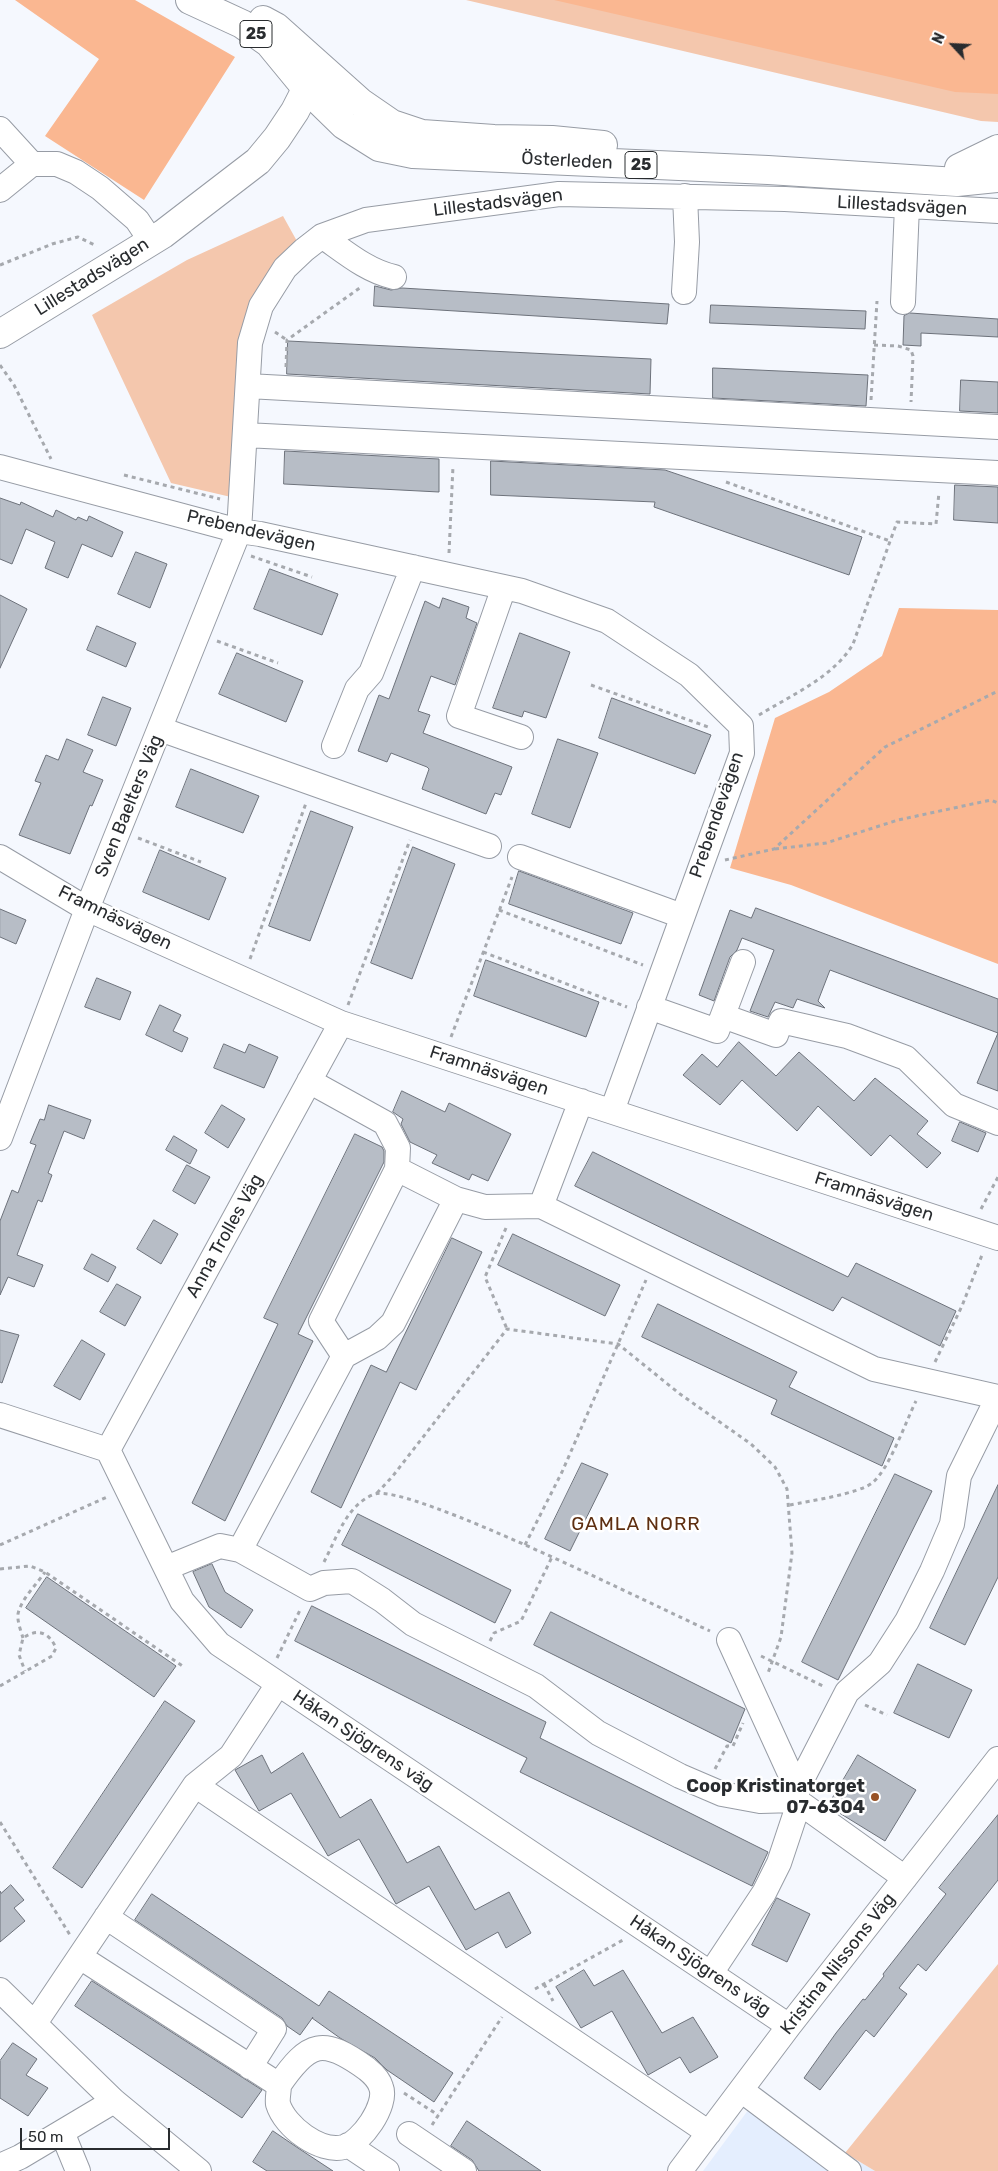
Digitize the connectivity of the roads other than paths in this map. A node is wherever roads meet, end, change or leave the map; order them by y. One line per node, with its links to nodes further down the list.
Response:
1 (190, 0): 4 (main road, Österleden / 25)
2 (222, 0): 3 (main road, Österleden / 25)
3 (319, 64): 4 (main road, Lillestadsvägen); 8 (main road, Österleden / 25)
4 (306, 88): 9 (main road, Österleden / 25); 15 (main road, Lillestadsvägen)
5 (0, 129): 7 (street)
6 (998, 149): 8 (main road)
7 (32, 164): 10 (street); 15 (street)
8 (959, 168): 9 (main road, Österleden / 25)
9 (998, 177)
10 (0, 190)
11 (685, 196): 12 (street, Lillestadsvägen); 14 (street, Lillestadsvägen); 17 (street)
12 (907, 206): 13 (street, Lillestadsvägen); 18 (street)
13 (998, 211)
14 (322, 236): 16 (street); 20 (street, Lillestadsvägen)
15 (151, 241): 19 (main road, Lillestadsvägen)
16 (387, 276)
17 (684, 292)
18 (902, 302)
19 (0, 334)
20 (248, 386): 21 (street); 22 (street, Lillestadsvägen)
21 (998, 427)
22 (244, 435): 24 (street); 25 (street, Lillestadsvägen)
23 (0, 467): 25 (street, Prebendevägen)
24 (998, 473)
25 (235, 540): 26 (street, Prebendevägen); 28 (street, Sven Baelters Väg)
26 (413, 567): 27 (street, Prebendevägen); 30 (street)
27 (504, 587): 29 (street); 35 (street, Prebendevägen)
28 (160, 729): 31 (street); 34 (street, Sven Baelters Väg)
29 (521, 737)
30 (334, 746)
31 (489, 846)
32 (0, 857): 34 (street, Framnäsvägen)
33 (520, 857): 35 (street)
34 (87, 909): 39 (street, Framnäsvägen); 44 (street, Sven Baelters Väg)
35 (682, 916): 37 (street, Prebendevägen)
36 (743, 962): 38 (street)
37 (648, 1011): 38 (street); 42 (street, Prebendevägen)
38 (723, 1016): 43 (street)
39 (341, 1023): 40 (street, Anna Trolles Väg); 41 (street, Framnäsvägen)
40 (309, 1081): 45 (street); 52 (street, Anna Trolles Väg)
41 (581, 1101): 42 (street, Framnäsvägen); 47 (street)
42 (612, 1111): 48 (street, Framnäsvägen)
43 (998, 1123)
44 (0, 1138)
45 (397, 1169): 46 (street); 49 (street)
46 (456, 1199): 47 (street); 49 (street)
47 (541, 1206): 50 (street)
48 (998, 1238)
49 (344, 1356): 53 (street)
50 (998, 1397): 59 (street)
51 (0, 1415): 52 (street)
52 (108, 1450): 54 (street, Håkan Sjögrens väg)
53 (240, 1550): 54 (street); 59 (street)
54 (166, 1568): 56 (street, Håkan Sjögrens väg)
55 (729, 1640): 59 (street)
56 (273, 1680): 58 (street); 63 (street, Håkan Sjögrens väg)
57 (998, 1759): 60 (street, Kristina Nilssons Väg)
58 (195, 1785): 61 (street); 72 (street)
59 (796, 1794): 60 (street); 63 (street)
60 (905, 1878): 66 (street, Kristina Nilssons Väg)
61 (106, 1917): 62 (street); 67 (street)
62 (82, 1954): 65 (street); 67 (street)
63 (711, 1973): 66 (street, Håkan Sjögrens väg)
64 (0, 1990): 65 (street)
65 (34, 2024): 70 (street)
66 (789, 2026): 69 (street, Kristina Nilssons Väg)
67 (250, 2067): 68 (street)
68 (279, 2086): 74 (street); 74 (street)
69 (741, 2090): 72 (street, Kristina Nilssons Väg); 81 (street)
70 (114, 2101): 71 (street); 77 (street)
71 (62, 2132): 75 (street); 76 (street)
72 (709, 2133): 80 (street, Kristina Nilssons Väg)
73 (409, 2134): 79 (street)
74 (348, 2145): 78 (street)
75 (0, 2166)
76 (78, 2171)
77 (199, 2171)
78 (387, 2171)
79 (464, 2171)
80 (680, 2171)
81 (849, 2171)

